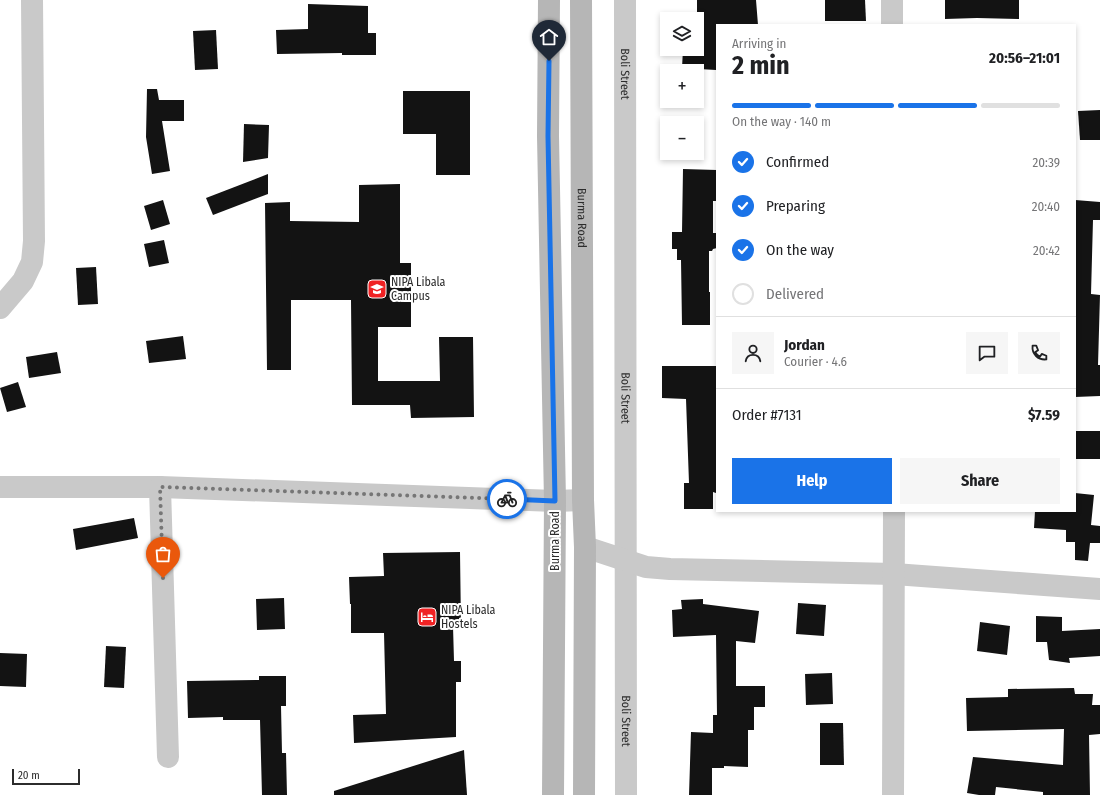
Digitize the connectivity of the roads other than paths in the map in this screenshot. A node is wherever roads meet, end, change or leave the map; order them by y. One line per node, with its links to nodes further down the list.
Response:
1 (32, 0): 7 (street)
2 (550, 0): 11 (main road, Burma Road)
3 (581, 0): 10 (main road, Burma Road)
4 (625, 0): 14 (street, Boli Street)
5 (892, 0): 6 (street)
6 (892, 24)
7 (0, 308)
8 (0, 487): 9 (street)
9 (160, 487): 11 (street); 17 (street)
10 (583, 500): 11 (street); 13 (main road, Burma Road)
11 (555, 501): 18 (main road, Burma Road)
12 (894, 512): 15 (street)
13 (585, 547): 14 (street); 19 (main road, Burma Road)
14 (625, 560): 15 (street); 20 (street, Boli Street)
15 (894, 574): 16 (street); 21 (street)
16 (1100, 589)
17 (168, 758)
18 (553, 795)
19 (584, 795)
20 (626, 795)
21 (894, 795)

